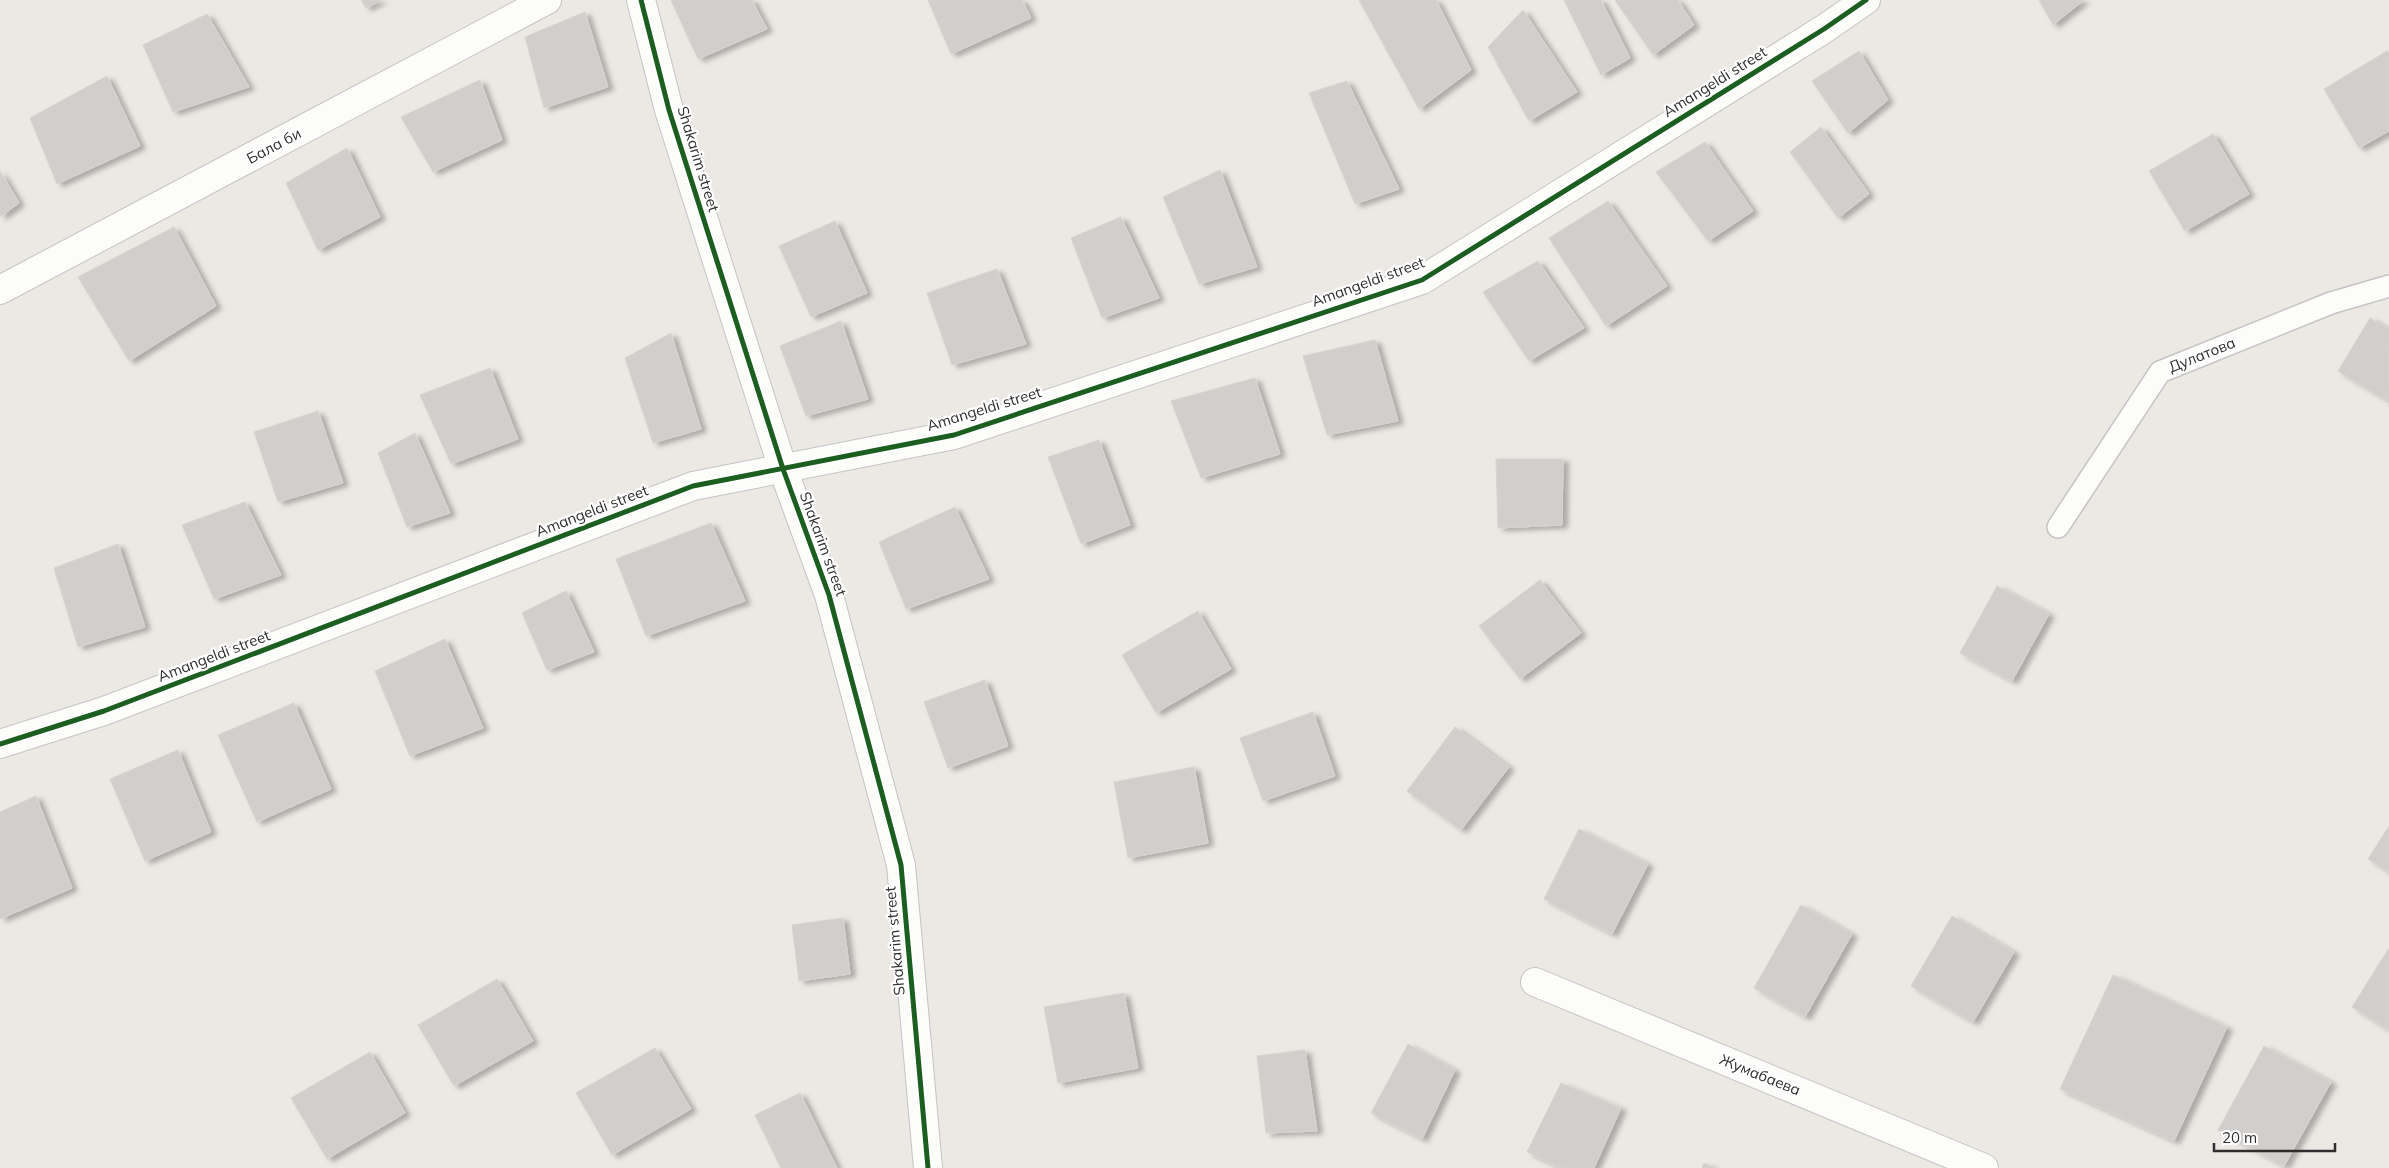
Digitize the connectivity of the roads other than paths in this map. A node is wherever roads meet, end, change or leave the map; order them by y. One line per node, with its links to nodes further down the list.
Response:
1 (547, 0): 5 (street, Бала би)
2 (641, 0): 6 (street, Shakarim street)
3 (1866, 0): 6 (street, Amangeldi street)
4 (2389, 286): 7 (lane, Дулатова)
5 (0, 290)
6 (782, 468): 8 (street, Amangeldi street); 10 (street, Shakarim street)
7 (2058, 527)
8 (0, 744)
9 (1535, 982): 11 (street, Жумабаева)
10 (928, 1168)
11 (1984, 1168)

